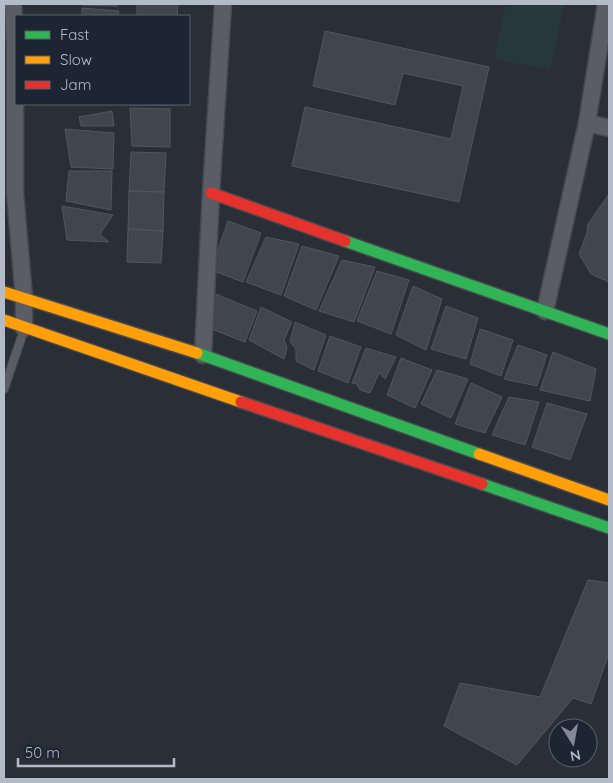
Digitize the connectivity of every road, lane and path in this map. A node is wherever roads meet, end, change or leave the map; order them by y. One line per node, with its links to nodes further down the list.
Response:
1 (13, 4): 6 (street)
2 (223, 4): 7 (street)
3 (606, 4): 4 (street)
4 (587, 122): 5 (street); 10 (street)
5 (609, 128)
6 (9, 189): 9 (street)
7 (211, 193): 10 (street); 14 (street)
8 (4, 292): 9 (street)
9 (24, 298): 12 (street); 14 (street)
10 (545, 311): 13 (street)
11 (4, 320): 12 (street)
12 (24, 328): 15 (lane); 17 (street)
13 (609, 334)
14 (203, 355): 16 (street)
15 (4, 389)
16 (609, 500)
17 (609, 528)

